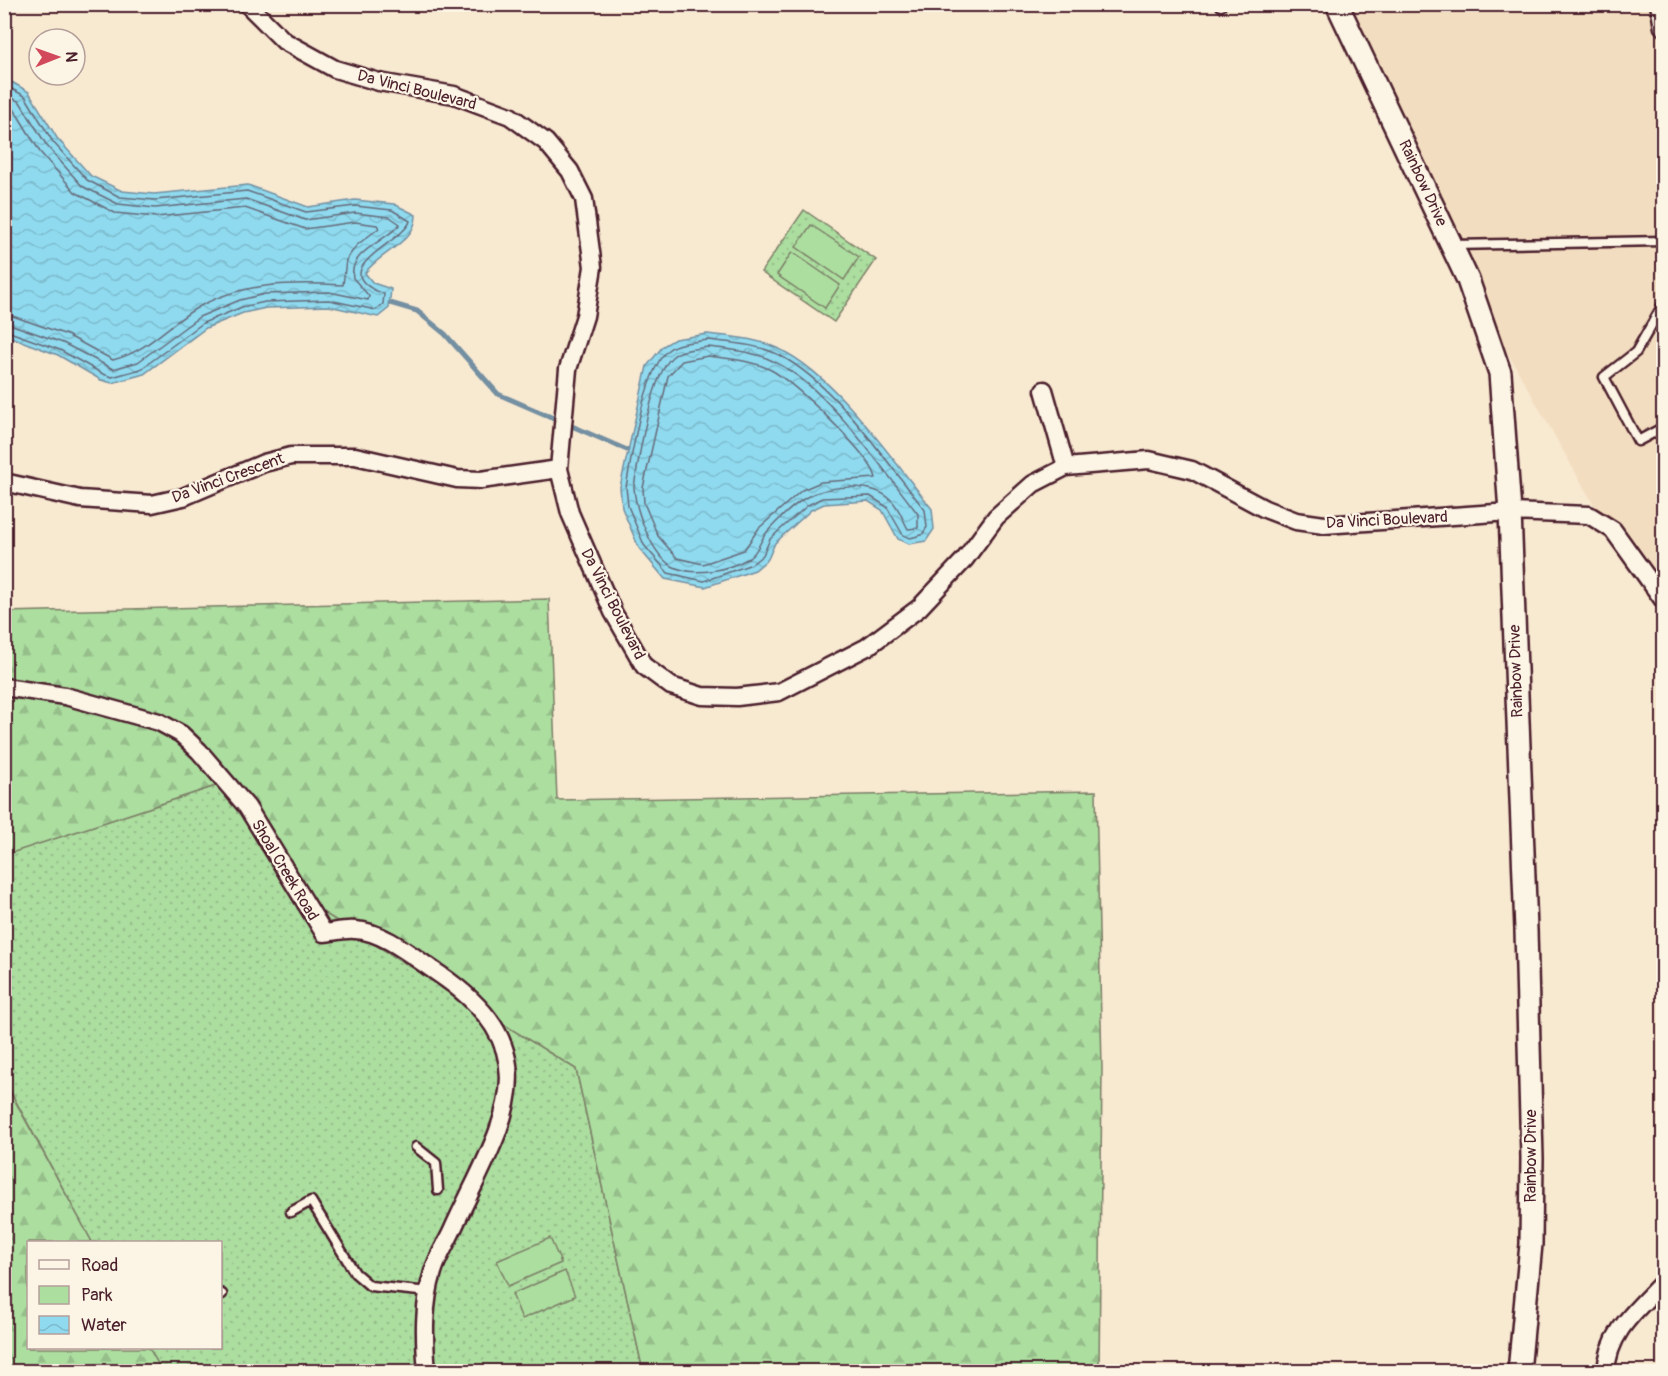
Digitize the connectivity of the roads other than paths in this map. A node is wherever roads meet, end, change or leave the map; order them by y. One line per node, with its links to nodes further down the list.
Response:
1 (248, 4): 11 (street, Da Vinci Boulevard)
2 (1337, 4): 6 (street, Rainbow Drive)
3 (1655, 4): 4 (lane)
4 (1664, 33)
5 (1664, 241): 6 (lane)
6 (1452, 245): 13 (street, Rainbow Drive)
7 (1664, 303): 9 (lane)
8 (1044, 390): 10 (street)
9 (1664, 427)
10 (1066, 467): 11 (street, Da Vinci Boulevard); 13 (street, Da Vinci Boulevard)
11 (558, 469): 12 (street, Da Vinci Crescent)
12 (4, 482)
13 (1510, 512): 14 (street, Da Vinci Boulevard); 22 (street, Rainbow Drive)
14 (1664, 601)
15 (4, 687): 20 (street, Shoal Creek Road)
16 (416, 1147): 17 (lane)
17 (438, 1190)
18 (291, 1212): 20 (lane)
19 (1664, 1281): 23 (street)
20 (429, 1293): 21 (street, Shoal Creek Road)
21 (427, 1371)
22 (1519, 1371)
23 (1606, 1371)

